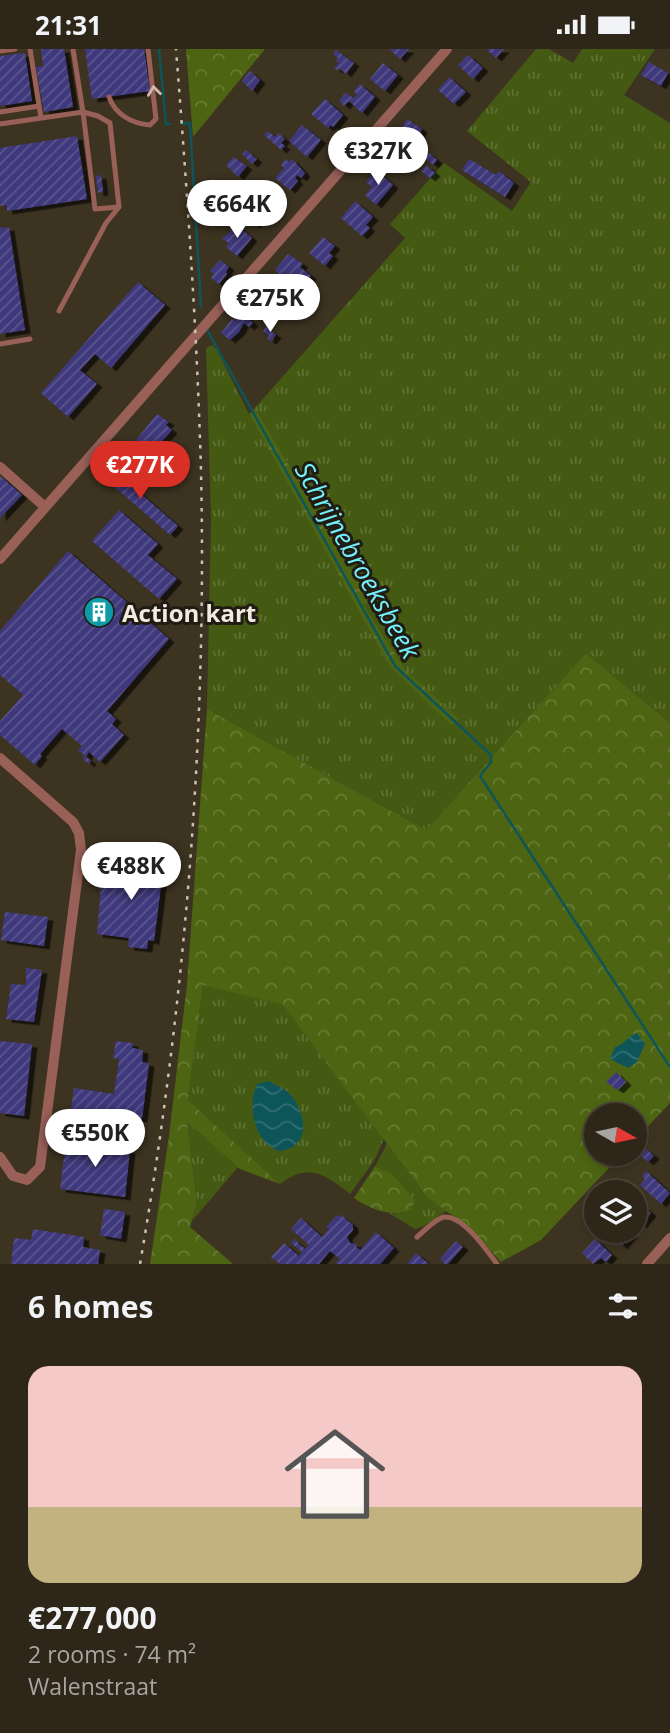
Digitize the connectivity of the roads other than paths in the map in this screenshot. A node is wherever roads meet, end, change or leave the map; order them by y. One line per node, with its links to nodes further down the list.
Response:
1 (15, 49): 6 (lane)
2 (30, 49): 8 (lane)
3 (73, 49): 10 (lane)
4 (148, 49): 7 (lane, one-way to 4)
5 (447, 49): 18 (street)
6 (0, 51)
7 (109, 97)
8 (39, 106): 9 (lane); 11 (lane)
9 (0, 111)
10 (83, 112): 11 (lane); 13 (lane); 13 (lane)
11 (41, 118): 12 (lane)
12 (0, 124)
13 (119, 207): 14 (lane)
14 (59, 311)
15 (30, 339): 16 (lane)
16 (0, 344)
17 (0, 467): 18 (street)
18 (45, 507): 19 (street)
19 (0, 559)
20 (0, 758): 21 (street)
21 (0, 1157)
22 (417, 1237): 24 (lane)
23 (670, 1238): 25 (street)
24 (497, 1264)
25 (647, 1264)

